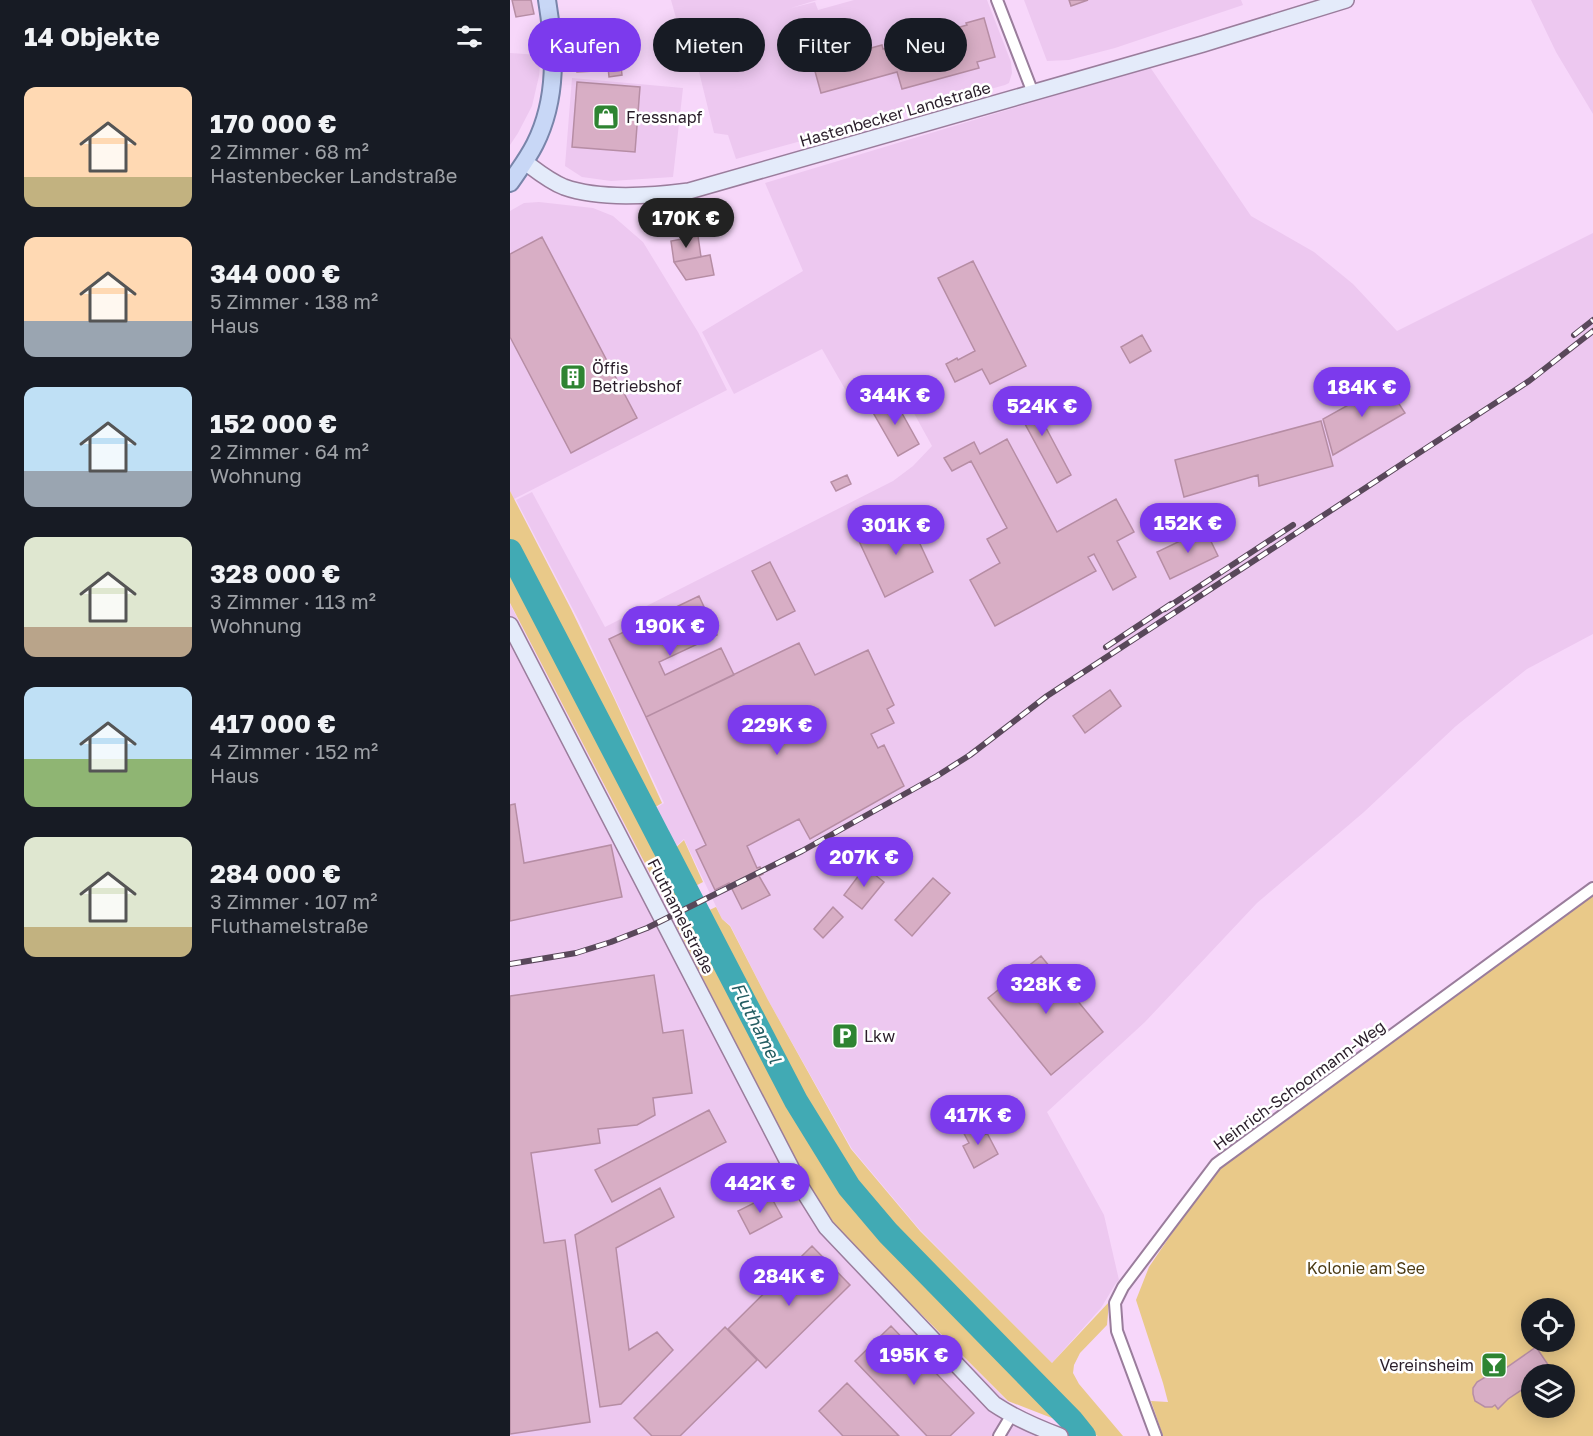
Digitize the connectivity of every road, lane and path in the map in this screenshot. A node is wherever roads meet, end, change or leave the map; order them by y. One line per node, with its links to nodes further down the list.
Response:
1 (547, 0): 5 (main road)
2 (998, 0): 4 (street)
3 (1346, 0): 4 (main road, Hastenbecker Landstraße)
4 (1033, 93): 5 (main road, Hastenbecker Landstraße)
5 (525, 162): 6 (main road)
6 (510, 183)
7 (510, 625): 9 (main road, Fluthamelstraße)
8 (1593, 888): 12 (street, Heinrich-Schoormann-Weg)
9 (1011, 1416): 10 (street); 11 (main road, Fluthamelstraße)
10 (999, 1436)
11 (1060, 1436)
12 (1156, 1436)

